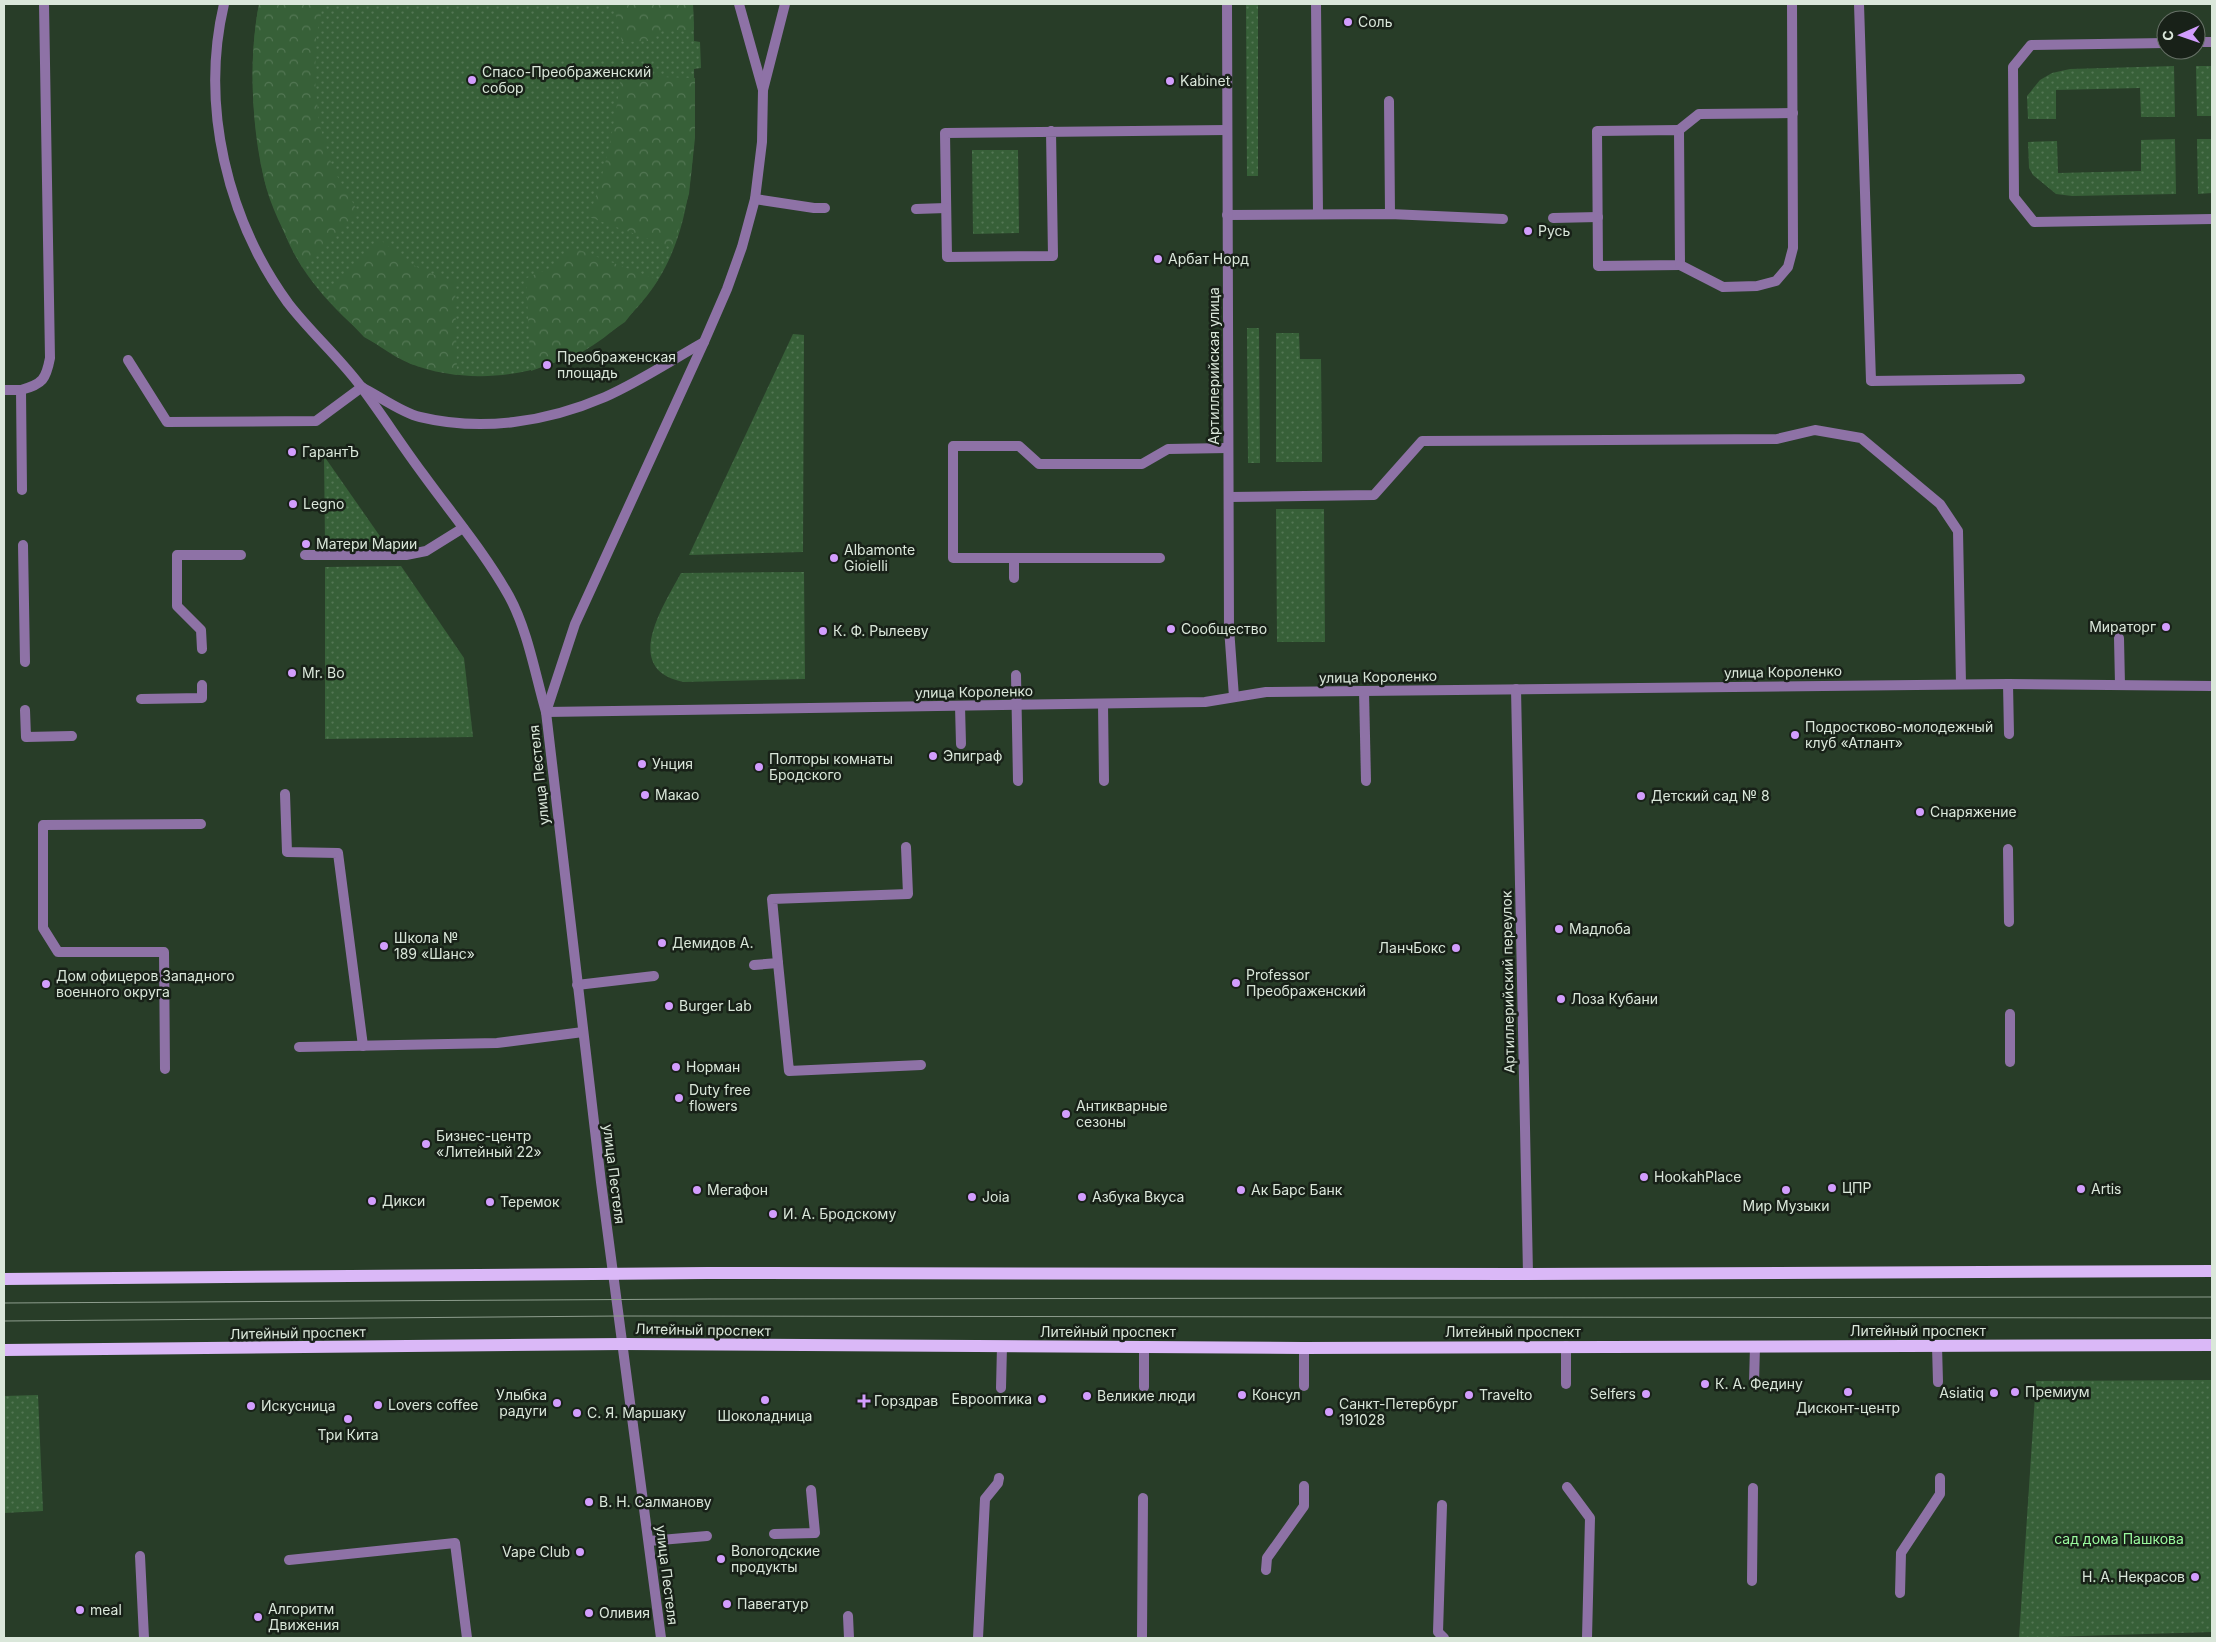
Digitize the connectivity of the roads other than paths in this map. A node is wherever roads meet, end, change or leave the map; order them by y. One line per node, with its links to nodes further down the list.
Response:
1 (44, 4): 33 (street)
2 (224, 4): 31 (street)
3 (739, 4): 10 (street)
4 (785, 4): 10 (street)
5 (1226, 4): 13 (street, Артиллерийская улица)
6 (1316, 4): 20 (street)
7 (1792, 4): 12 (street)
8 (1859, 4): 30 (street)
9 (2156, 42): 26 (street)
10 (763, 90): 16 (street)
11 (1389, 100): 21 (street)
12 (1793, 113): 14 (street); 27 (street)
13 (1227, 130): 15 (street); 22 (street, Артиллерийская улица)
14 (1679, 130): 23 (street); 27 (street)
15 (1051, 131): 18 (street); 18 (street)
16 (755, 199): 17 (street); 28 (street)
17 (825, 208)
18 (946, 208): 19 (street)
19 (916, 209)
20 (1318, 214): 21 (street); 22 (street)
21 (1390, 214): 24 (street)
22 (1227, 215): 34 (street, Артиллерийская улица)
23 (1598, 217): 25 (street); 27 (street)
24 (1503, 218)
25 (1553, 218)
26 (2212, 219)
27 (1680, 265)
28 (704, 342): 31 (street); 61 (street)
29 (128, 360): 31 (street)
30 (2020, 379)
31 (362, 387): 37 (street)
32 (4, 390): 33 (street)
33 (21, 390): 35 (street)
34 (1228, 448): 36 (street, Артиллерийская улица); 41 (street)
35 (22, 490)
36 (1229, 497): 48 (street); 55 (street, Артиллерийская улица)
37 (463, 528): 40 (street); 61 (street)
38 (23, 545): 46 (street)
39 (241, 555): 45 (street)
40 (305, 555)
41 (1014, 558): 42 (street); 43 (street)
42 (1160, 558)
43 (1014, 578)
44 (2119, 638): 51 (street)
45 (202, 649)
46 (25, 662)
47 (1016, 675): 58 (street)
48 (1961, 684): 49 (street, улица Короленко); 53 (street, улица Короленко)
49 (2008, 684): 51 (street, улица Короленко); 62 (street)
50 (202, 685): 56 (street)
51 (2120, 685): 52 (street, улица Короленко)
52 (2212, 686)
53 (1516, 689): 54 (street, улица Короленко); 85 (street, Артиллерийский переулок)
54 (1364, 691): 55 (street, улица Короленко); 66 (street)
55 (1234, 697): 57 (street, улица Короленко)
56 (141, 699)
57 (1103, 704): 58 (street, улица Короленко); 65 (street)
58 (1017, 705): 59 (street, улица Короленко); 67 (street)
59 (960, 706): 61 (street, улица Короленко); 64 (street)
60 (26, 710): 63 (street)
61 (546, 712): 76 (street, улица Пестеля)
62 (2009, 734)
63 (72, 736)
64 (961, 744)
65 (1104, 781)
66 (1366, 781)
67 (1018, 782)
68 (285, 794): 79 (street)
69 (201, 824): 83 (street)
70 (906, 847): 73 (street)
71 (2008, 849): 72 (street)
72 (2009, 922)
73 (778, 963): 74 (street); 82 (street)
74 (754, 965)
75 (654, 976): 76 (street)
76 (577, 985): 78 (street, улица Пестеля)
77 (2010, 1014): 81 (street)
78 (583, 1032): 79 (street); 86 (street, улица Пестеля)
79 (363, 1046): 80 (street)
80 (299, 1047)
81 (2010, 1062)
82 (921, 1065)
83 (165, 1070)
84 (2212, 1271): 85 (main road)
85 (1528, 1274): 86 (main road)
86 (613, 1275): 87 (main road); 88 (street, улица Пестеля)
87 (4, 1279)
88 (622, 1344): 90 (main road, Литейный проспект); 96 (main road, Литейный проспект); 113 (street, улица Пестеля)
89 (2212, 1345): 93 (main road, Литейный проспект)
90 (1002, 1346): 94 (main road, Литейный проспект); 102 (street)
91 (1566, 1346): 92 (main road, Литейный проспект); 95 (main road, Литейный проспект); 99 (street)
92 (1755, 1346): 93 (main road, Литейный проспект); 98 (street)
93 (1937, 1346): 97 (street)
94 (1144, 1348): 95 (main road, Литейный проспект); 101 (street)
95 (1304, 1348): 100 (street)
96 (4, 1350)
97 (1938, 1382)
98 (1754, 1383)
99 (1566, 1384)
100 (1304, 1386)
101 (1144, 1387)
102 (1001, 1388)
103 (999, 1478): 124 (street)
104 (1940, 1478): 118 (street)
105 (1304, 1486): 116 (street)
106 (1567, 1487): 127 (street)
107 (1753, 1488): 117 (street)
108 (811, 1490): 111 (street)
109 (1143, 1498): 125 (street)
110 (1442, 1505): 126 (street)
111 (774, 1534)
112 (707, 1536): 113 (street)
113 (649, 1541): 122 (street, улица Пестеля)
114 (140, 1556): 120 (street)
115 (289, 1560): 121 (street)
116 (1266, 1570)
117 (1752, 1581)
118 (1900, 1593)
119 (848, 1616): 123 (street)
120 (144, 1638)
121 (467, 1638)
122 (661, 1638)
123 (849, 1638)
124 (978, 1638)
125 (1142, 1638)
126 (1444, 1638)
127 (1588, 1638)

